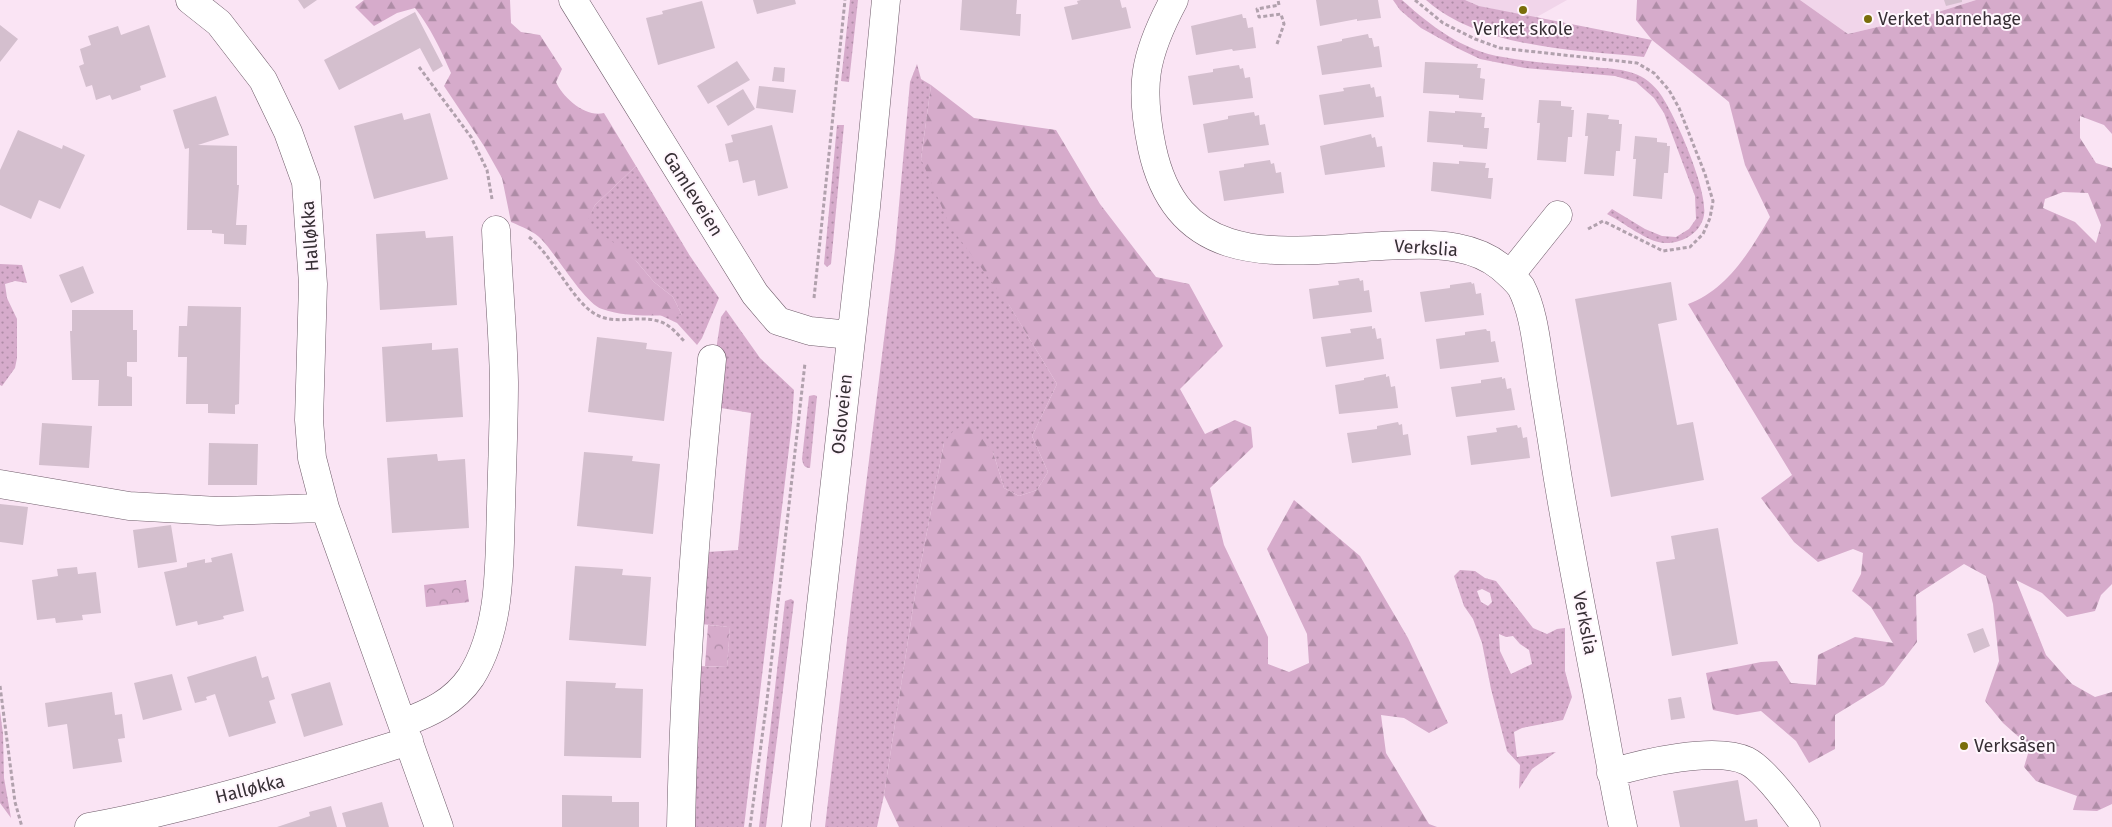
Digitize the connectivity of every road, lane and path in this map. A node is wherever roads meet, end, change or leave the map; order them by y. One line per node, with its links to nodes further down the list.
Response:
1 (190, 0): 18 (street, Halløkka)
2 (573, 0): 14 (street, Gamleveien)
3 (845, 0): 14 (path)
4 (886, 0): 15 (street, Osloveien)
5 (1174, 0): 13 (street, Verkslia)
6 (1278, 0): 8 (path)
7 (1415, 0): 12 (path)
8 (1277, 44)
9 (419, 68): 11 (path)
10 (1558, 215): 13 (street)
11 (496, 230): 16 (path); 20 (street)
12 (1582, 233)
13 (1510, 275): 21 (street, Verkslia)
14 (810, 331): 15 (street, Gamleveien); 26 (path)
15 (850, 335): 27 (street, Osloveien)
16 (712, 359): 25 (street)
17 (0, 484): 18 (street)
18 (325, 508): 20 (street, Halløkka)
19 (0, 686): 22 (path)
20 (406, 732): 23 (street, Halløkka); 24 (street, Halløkka)
21 (1611, 773): 28 (street, Verkslia); 29 (street)
22 (22, 827)
23 (88, 827)
24 (439, 827)
25 (681, 827)
26 (750, 827)
27 (796, 827)
28 (1623, 827)
29 (1806, 827)

